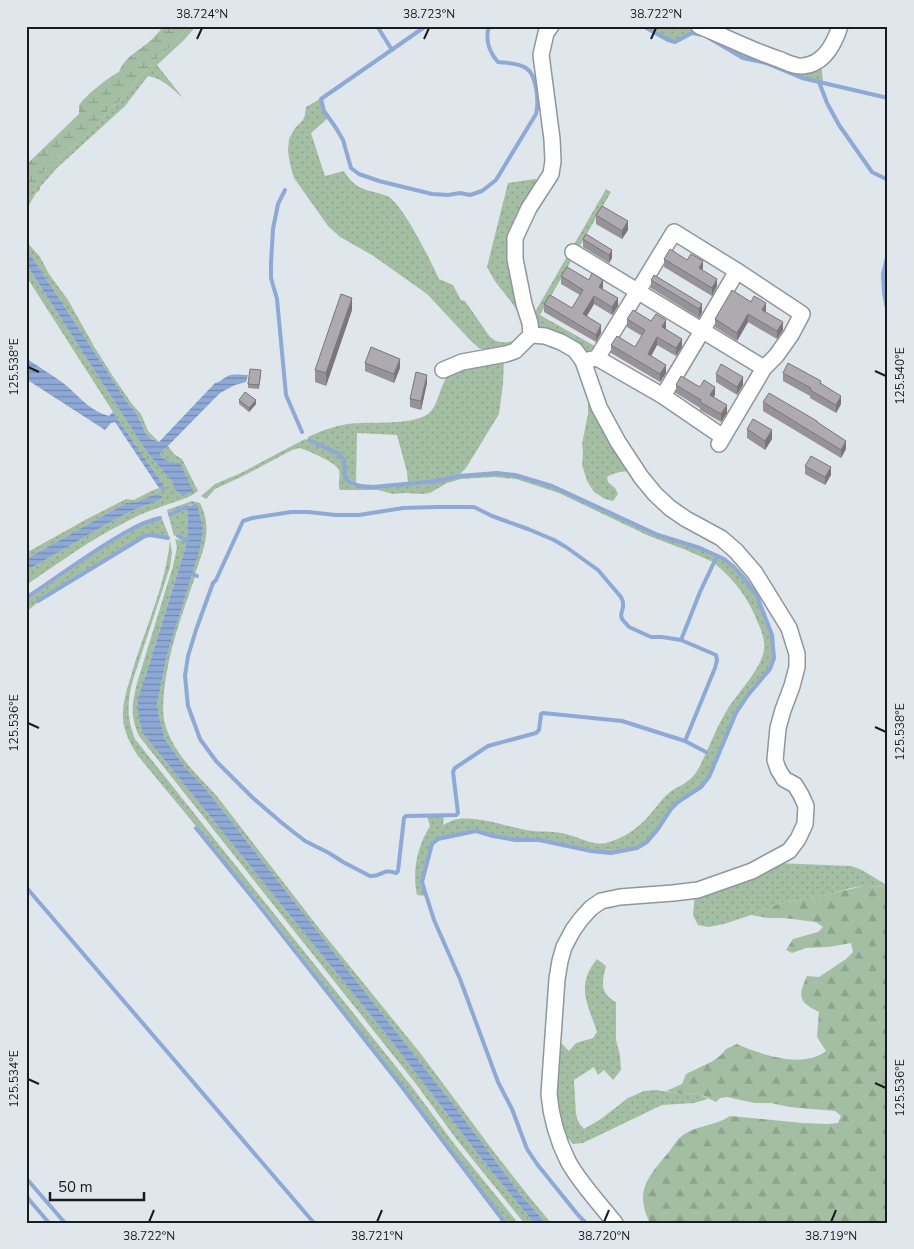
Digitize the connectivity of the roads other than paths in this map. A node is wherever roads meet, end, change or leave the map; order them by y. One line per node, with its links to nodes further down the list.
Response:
1 (551, 26): 8 (street)
2 (699, 26): 3 (street)
3 (840, 26)
4 (573, 252): 6 (street)
5 (737, 271): 6 (street); 7 (street); 10 (street)
6 (638, 291): 7 (street); 9 (street)
7 (702, 332): 10 (street); 12 (street)
8 (531, 334): 9 (street); 11 (street)
9 (590, 360): 12 (street); 13 (street)
10 (764, 368): 12 (street)
11 (443, 370)
12 (663, 396)
13 (615, 1223)

